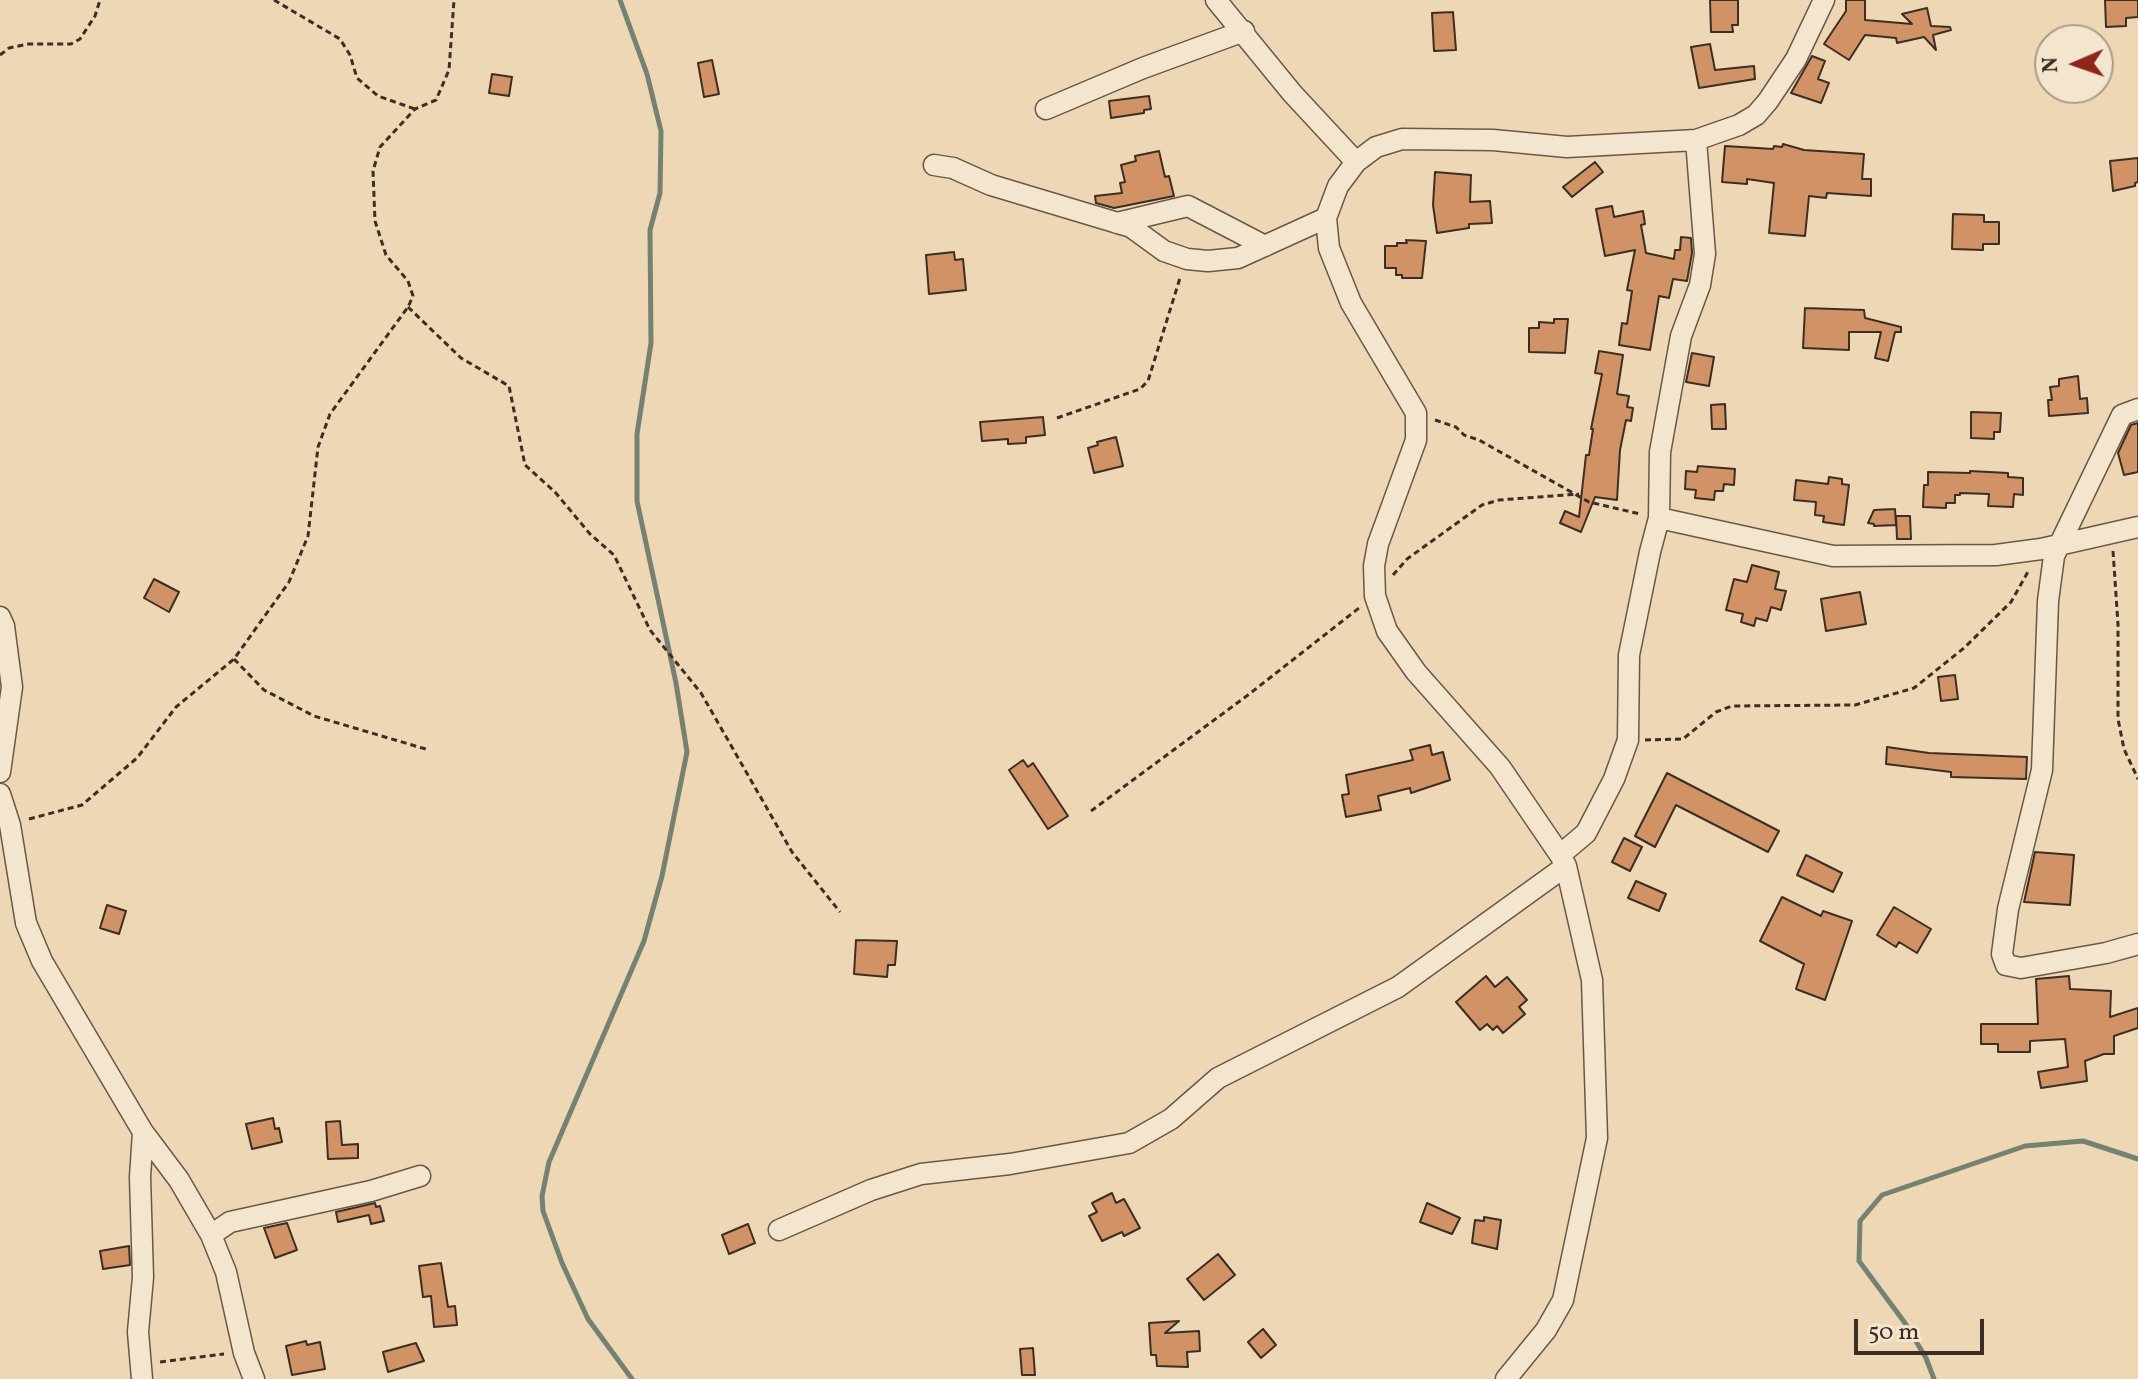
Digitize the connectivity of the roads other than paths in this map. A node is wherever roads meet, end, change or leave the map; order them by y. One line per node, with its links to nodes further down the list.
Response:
1 (1216, 0): 3 (street)
2 (1824, 0): 5 (street)
3 (1244, 31): 4 (street); 6 (street)
4 (1046, 109)
5 (1696, 140): 6 (street); 12 (street)
6 (1356, 162): 8 (street)
7 (934, 165): 9 (street)
8 (1326, 218): 10 (street); 18 (street)
9 (1117, 223): 10 (street); 10 (street)
10 (1265, 246)
11 (2138, 409): 14 (street)
12 (1659, 518): 14 (street); 18 (street)
13 (2138, 527): 14 (street)
14 (2051, 546): 19 (street)
15 (0, 617): 16 (street)
16 (0, 772)
17 (0, 794): 20 (street)
18 (1563, 860): 22 (street); 26 (street)
19 (2138, 944)
20 (143, 1132): 23 (street); 24 (street)
21 (420, 1176): 23 (street)
22 (779, 1230)
23 (211, 1235): 25 (street)
24 (140, 1372)
25 (254, 1379)
26 (1506, 1379)

